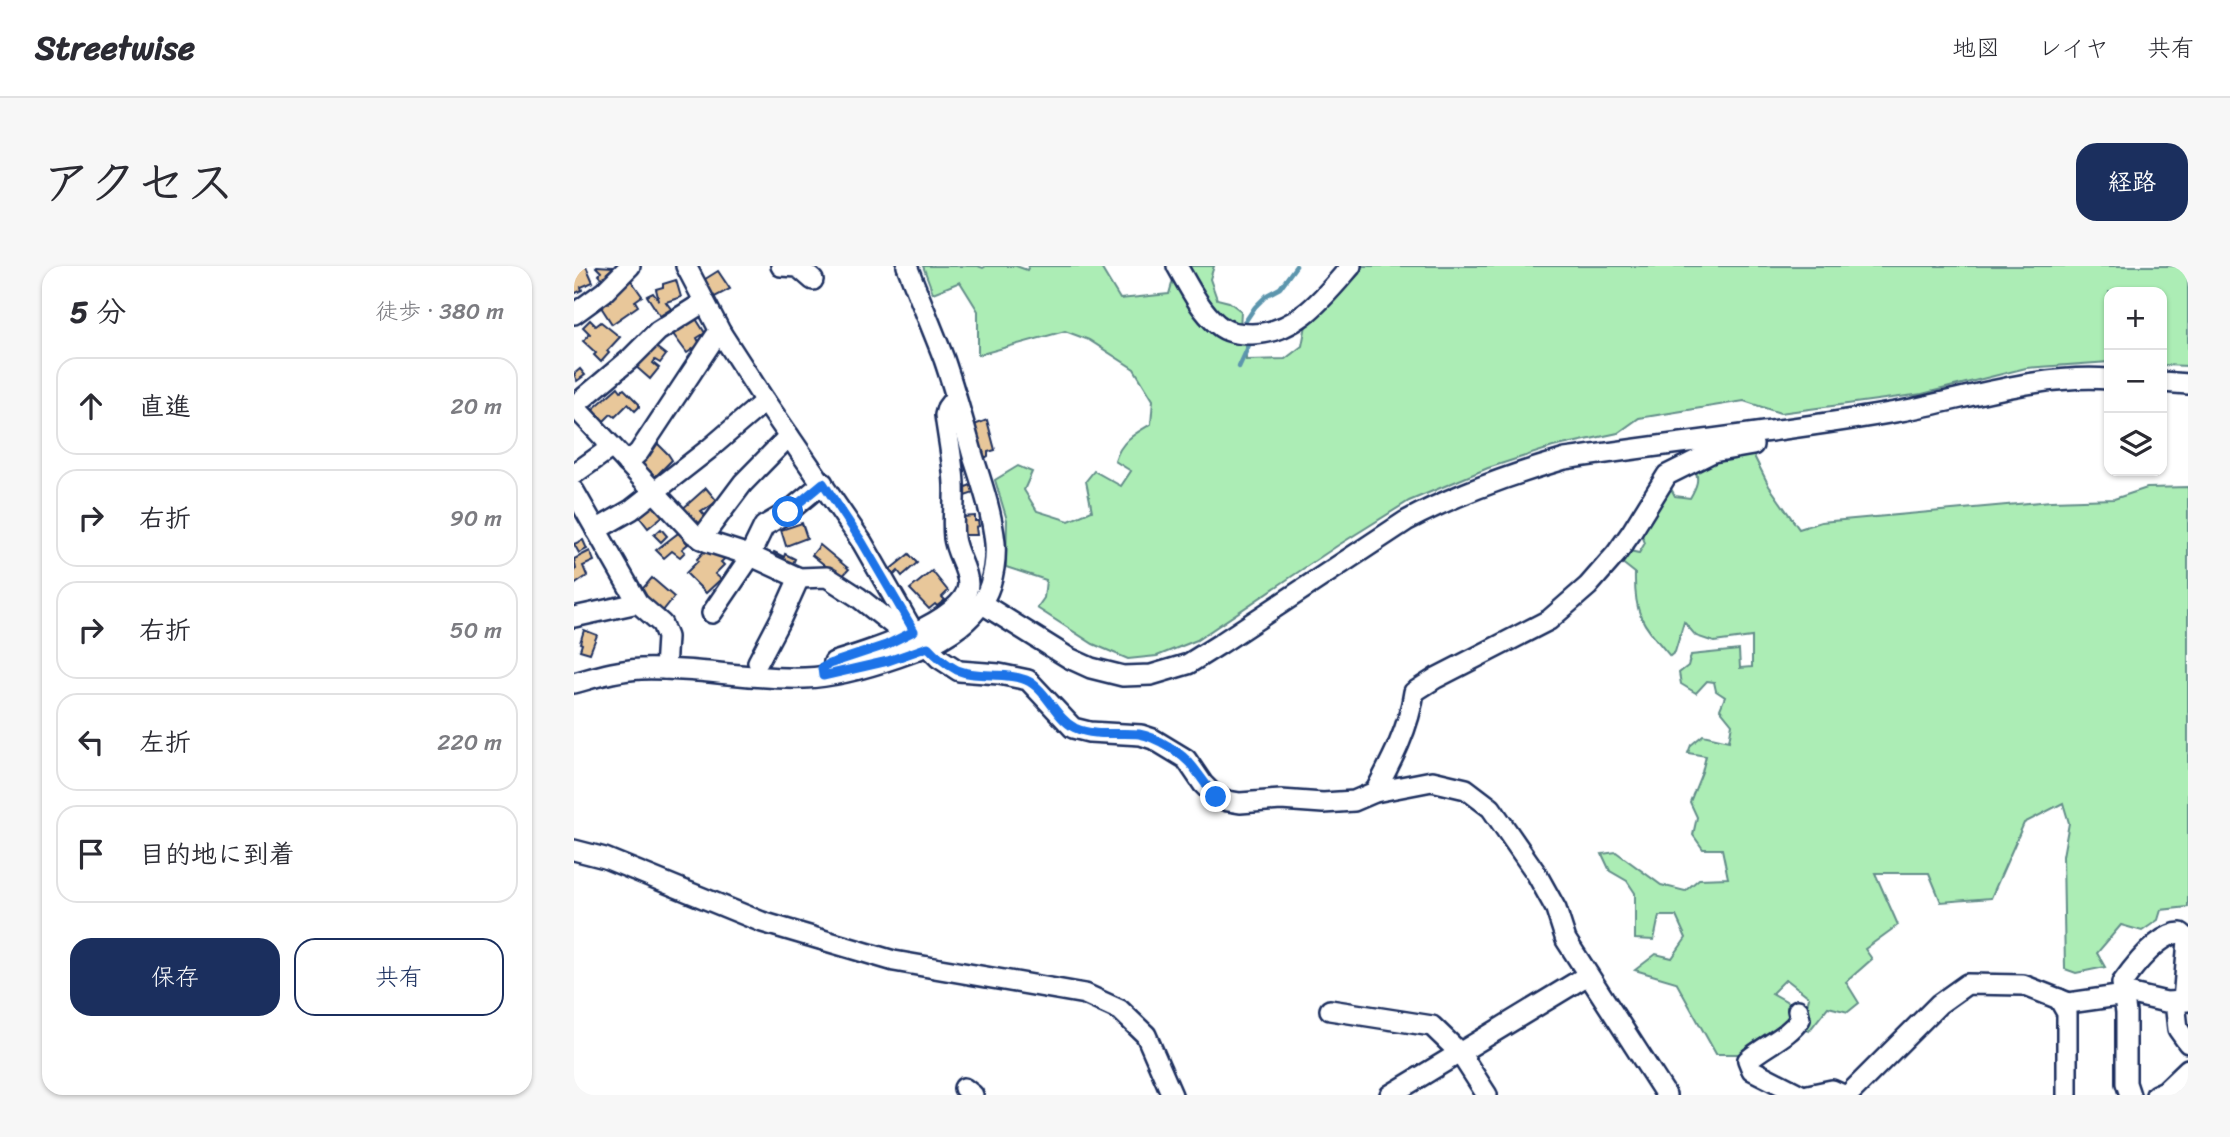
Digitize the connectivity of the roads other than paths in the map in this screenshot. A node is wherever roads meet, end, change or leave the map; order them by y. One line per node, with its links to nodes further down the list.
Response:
1 (630, 266): 9 (street)
2 (686, 266): 8 (street)
3 (781, 266): 7 (street)
4 (906, 266): 14 (street)
5 (1178, 266): 6 (street)
6 (1351, 266)
7 (813, 281)
8 (704, 302): 10 (street); 18 (street)
9 (574, 314)
10 (721, 333): 15 (street); 19 (street)
11 (2104, 378): 16 (street)
12 (2167, 382): 13 (street)
13 (2188, 384)
14 (956, 396): 29 (street); 32 (street)
15 (765, 401): 17 (street); 23 (street)
16 (1760, 431): 29 (street); 38 (street)
17 (789, 436): 21 (street); 25 (street)
18 (612, 447): 19 (street); 20 (street)
19 (627, 463): 23 (street)
20 (574, 474)
21 (823, 483): 26 (street); 32 (street)
22 (574, 491): 24 (street)
23 (654, 491): 24 (street); 25 (street)
24 (596, 530): 28 (street)
25 (701, 539): 26 (street)
26 (749, 555): 27 (street); 30 (street)
27 (799, 578): 32 (street); 34 (street)
28 (638, 603): 31 (street); 35 (street)
29 (981, 603): 33 (street)
30 (712, 613)
31 (574, 617)
32 (910, 633): 36 (street)
33 (928, 647): 36 (street); 38 (street)
34 (758, 662)
35 (665, 669): 36 (street); 37 (street)
36 (823, 676)
37 (574, 683)
38 (1376, 792): 41 (street)
39 (574, 850): 50 (street)
40 (2188, 940): 42 (street); 44 (street)
41 (1588, 975): 48 (street); 53 (street)
42 (2123, 996): 43 (street); 44 (street); 58 (street)
43 (2059, 999): 56 (street); 57 (street)
44 (2182, 1001): 47 (street)
45 (1331, 1010): 48 (street)
46 (1798, 1010): 54 (street)
47 (2188, 1043)
48 (1460, 1053): 51 (street); 52 (street)
49 (2188, 1069): 59 (street)
50 (1172, 1095)
51 (1390, 1095)
52 (1487, 1095)
53 (1666, 1095)
54 (1801, 1095)
55 (1808, 1095): 56 (street)
56 (1845, 1095)
57 (2067, 1095)
58 (2130, 1095)
59 (2156, 1095)

